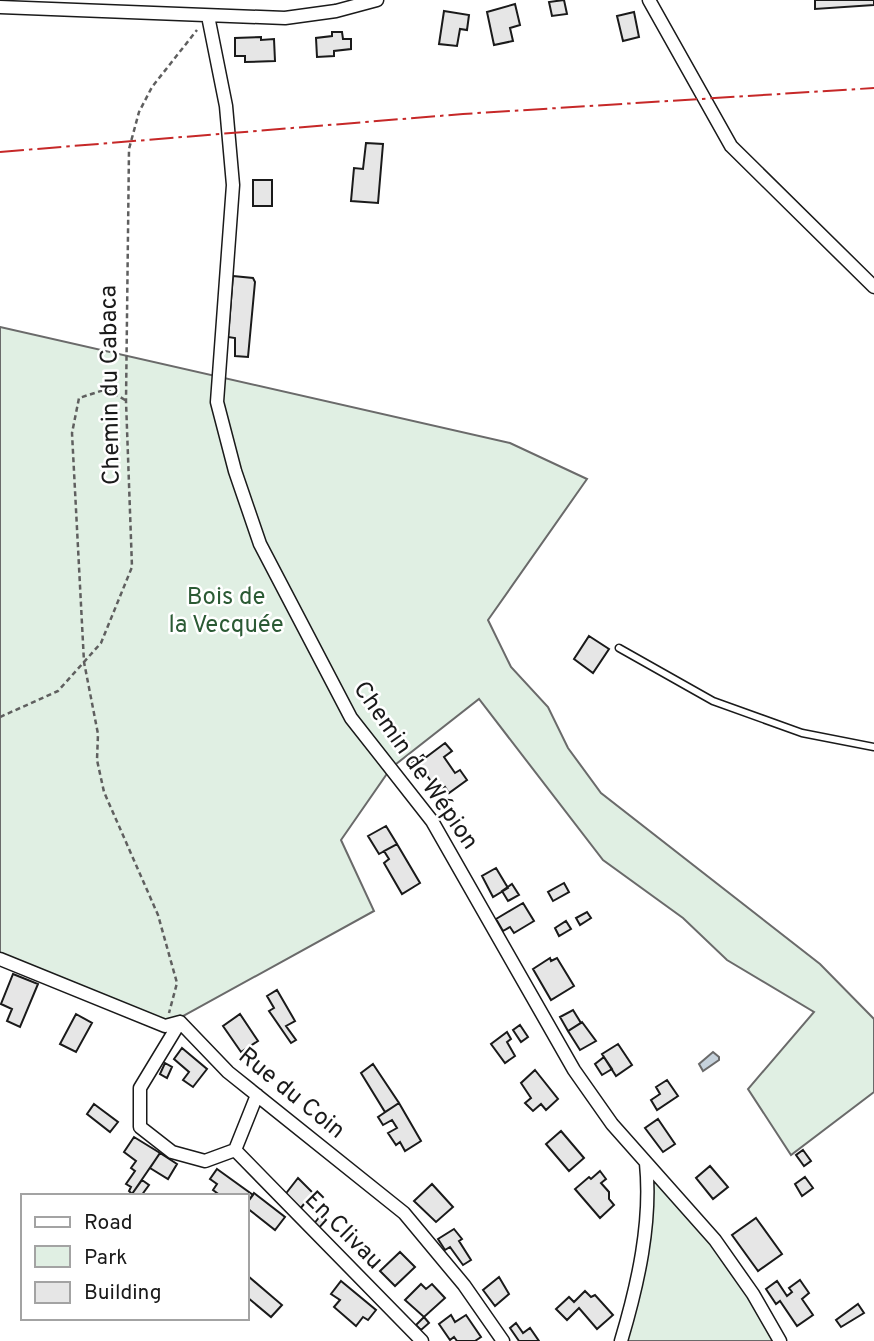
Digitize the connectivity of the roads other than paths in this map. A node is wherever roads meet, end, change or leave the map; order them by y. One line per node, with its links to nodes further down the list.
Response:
1 (377, 0): 4 (street)
2 (649, 0): 5 (street)
3 (0, 7): 4 (street)
4 (208, 16): 12 (street, Chemin de Wépion)
5 (874, 287)
6 (619, 648): 7 (lane)
7 (874, 747)
8 (0, 958): 9 (street)
9 (180, 1022): 10 (street, Rue du Coin); 11 (street)
10 (257, 1095): 11 (street); 14 (street, Rue du Coin)
11 (235, 1150): 13 (street, En Clivau)
12 (646, 1163): 15 (street); 16 (street, Chemin de Wépion)
13 (422, 1341)
14 (503, 1341)
15 (621, 1341)
16 (780, 1341)

